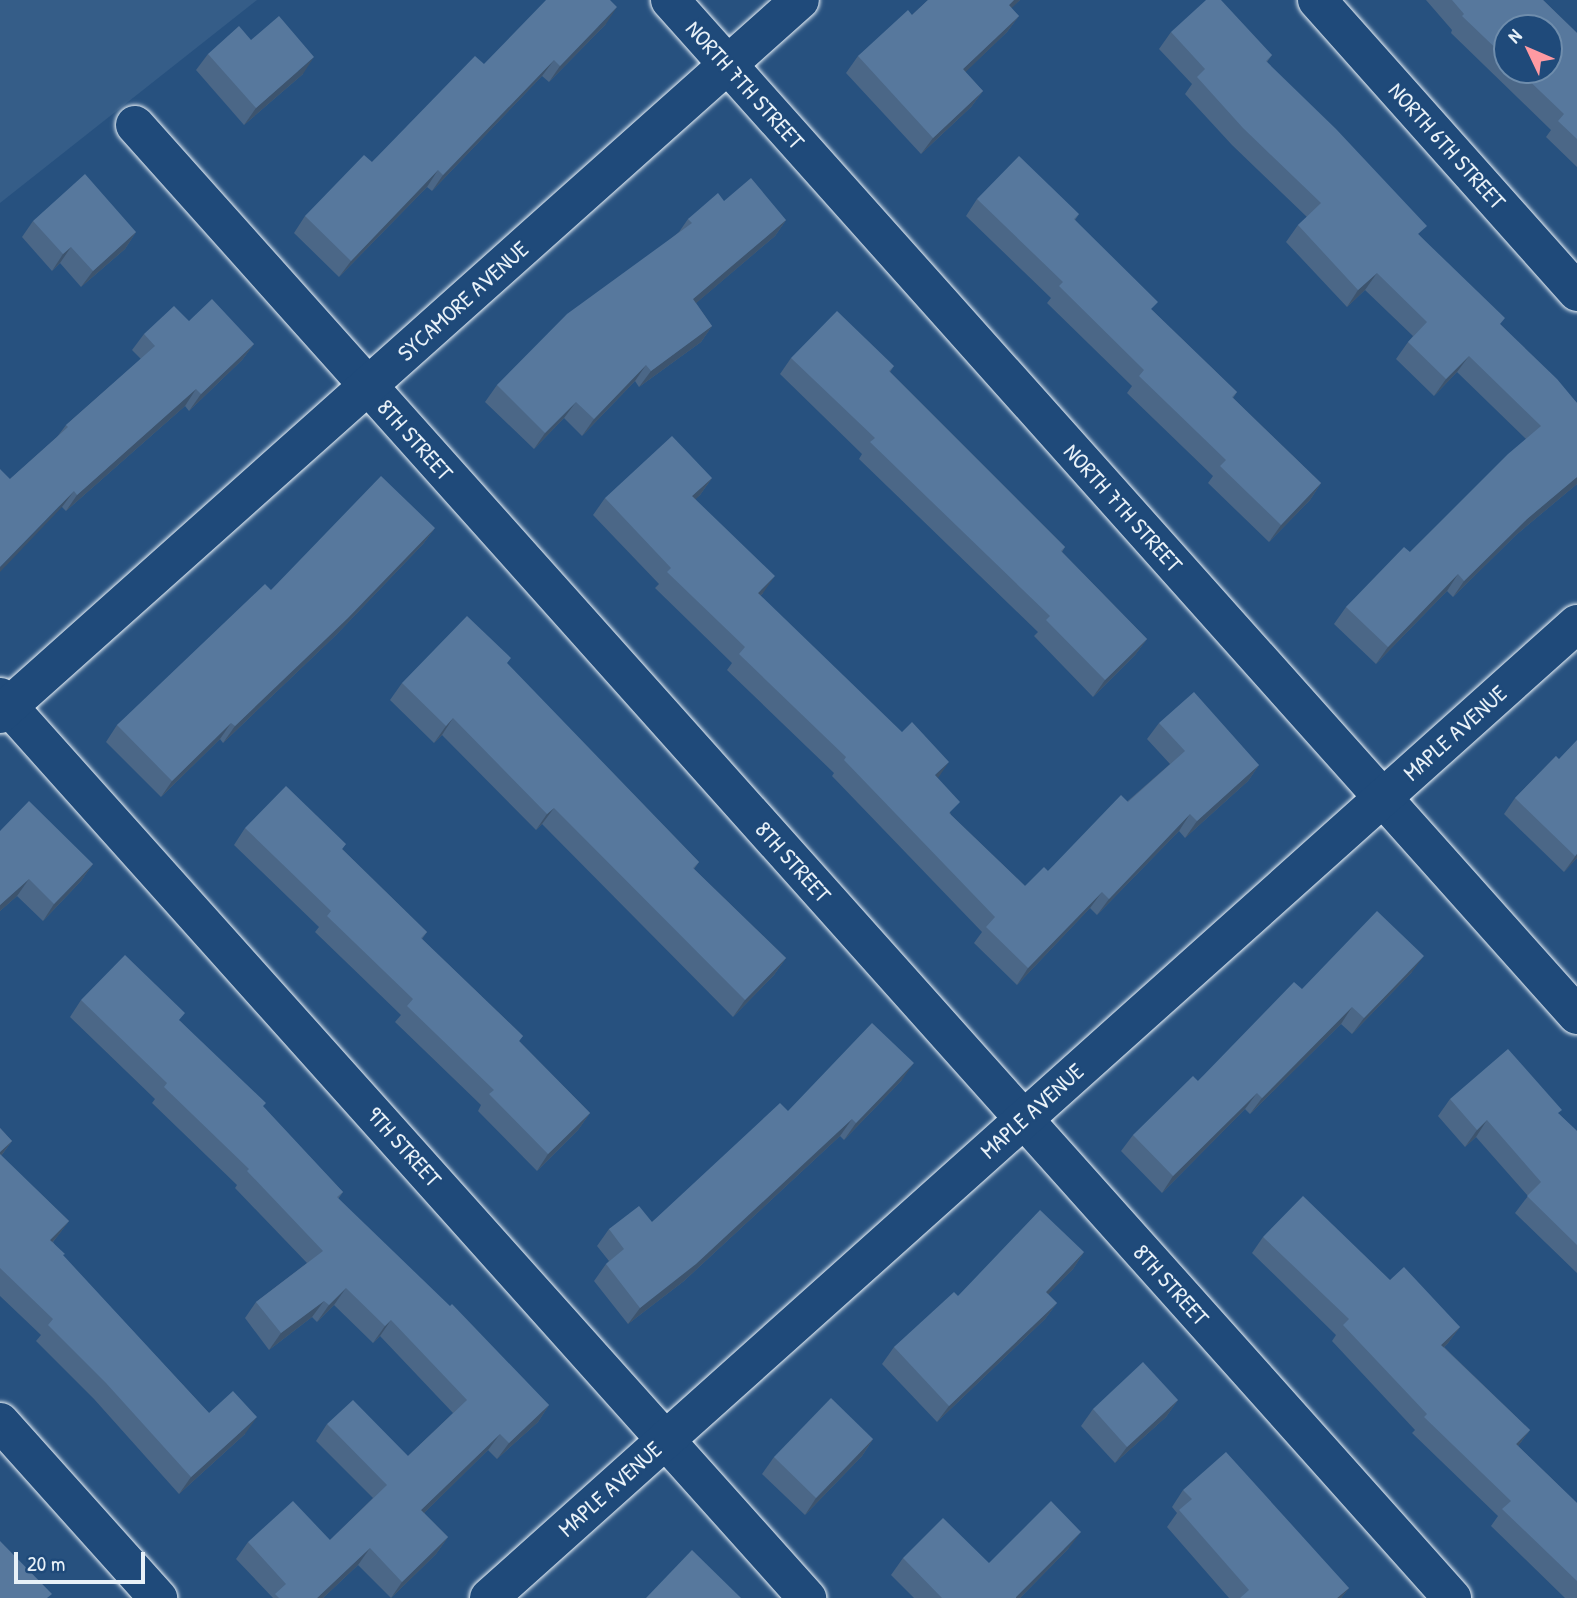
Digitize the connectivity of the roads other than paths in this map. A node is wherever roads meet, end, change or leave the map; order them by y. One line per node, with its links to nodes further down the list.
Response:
1 (670, 0): 4 (street, NORTH 7TH STREET)
2 (800, 0): 4 (street, SYCAMORE AVENUE)
3 (1317, 0): 6 (street, NORTH 6TH STREET)
4 (728, 65): 7 (street, SYCAMORE AVENUE); 10 (street, NORTH 7TH STREET)
5 (135, 125): 7 (street, 8TH STREET)
6 (1577, 292)
7 (368, 386): 9 (street, SYCAMORE AVENUE); 12 (street, 8TH STREET)
8 (1577, 624): 10 (street, MAPLE AVENUE)
9 (3, 706): 14 (street, 9TH STREET)
10 (1383, 798): 11 (street, NORTH 7TH STREET); 12 (street, MAPLE AVENUE)
11 (1577, 1015)
12 (1023, 1119): 14 (street, MAPLE AVENUE); 18 (street, 8TH STREET)
13 (0, 1422): 15 (street)
14 (665, 1440): 16 (street, MAPLE AVENUE); 17 (street, 9TH STREET)
15 (158, 1598)
16 (489, 1598)
17 (807, 1598)
18 (1452, 1598)

